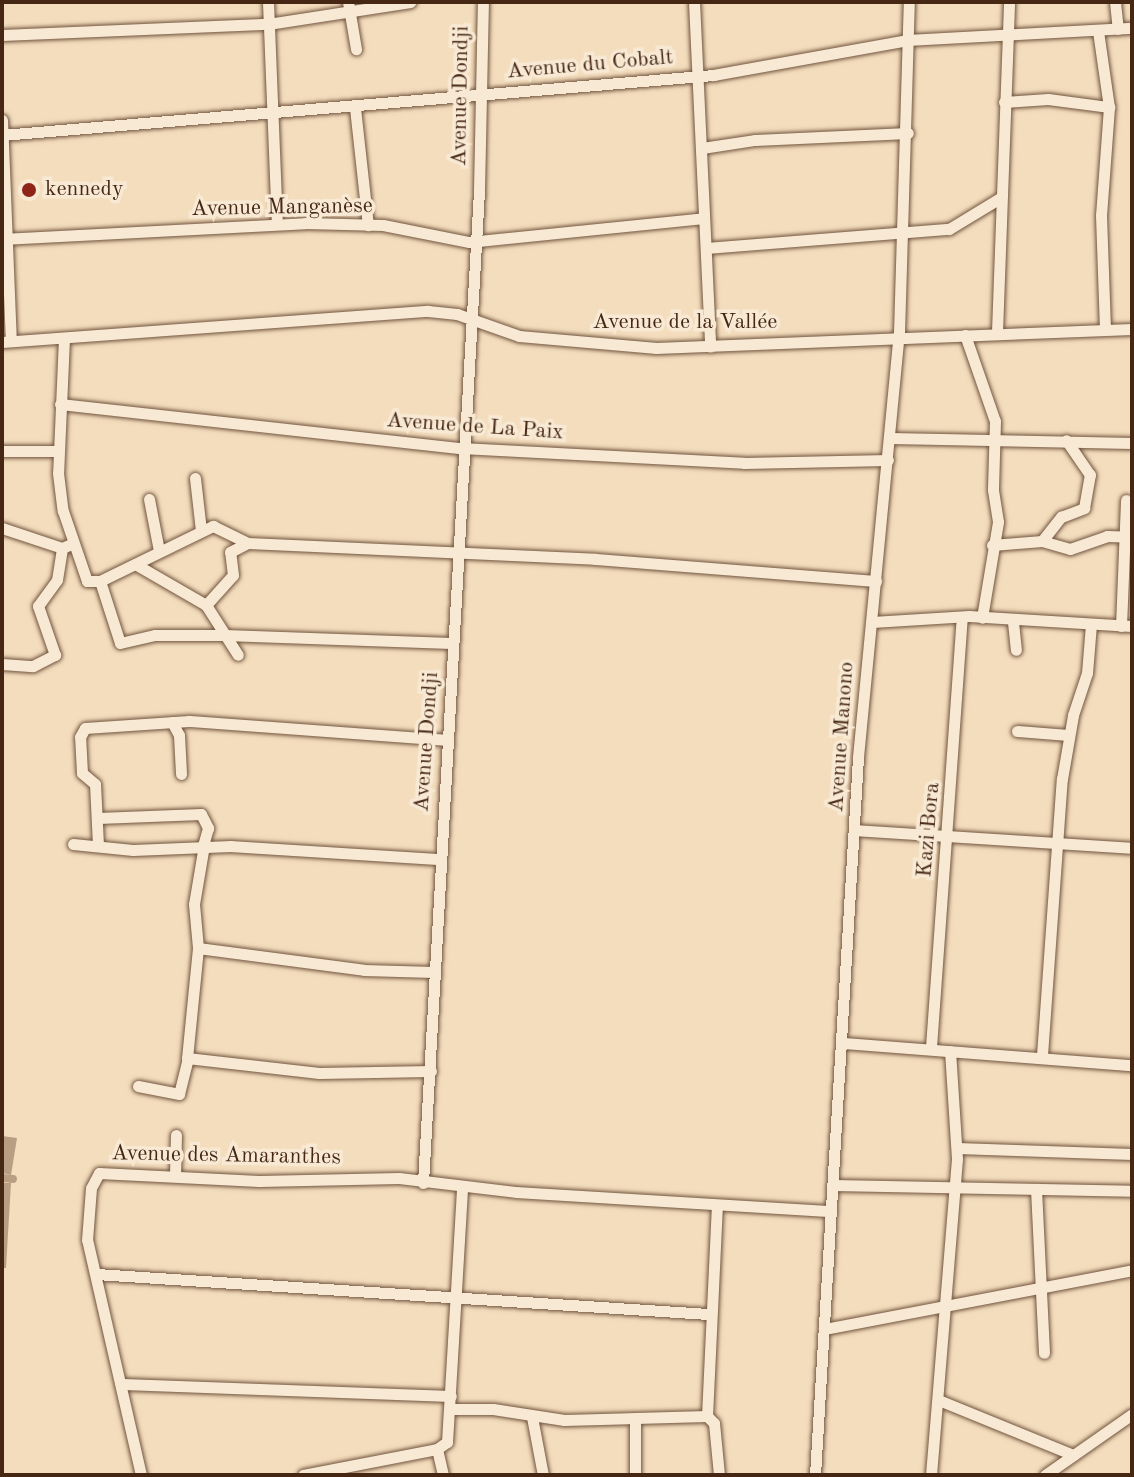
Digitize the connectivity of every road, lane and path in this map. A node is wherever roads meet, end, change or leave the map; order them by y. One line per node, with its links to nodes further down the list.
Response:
1 (268, 2): 9 (street)
2 (410, 2): 8 (street)
3 (483, 2): 18 (street, Avenue Dondji)
4 (694, 2): 17 (street)
5 (909, 2): 15 (street, Avenue Manono)
6 (1009, 2): 14 (street)
7 (1115, 2): 11 (street)
8 (350, 7): 9 (street); 16 (street)
9 (268, 24): 13 (street); 22 (street)
10 (1132, 28): 11 (street, Avenue du Cobalt)
11 (1118, 29): 12 (street, Avenue du Cobalt)
12 (1098, 31): 14 (street, Avenue du Cobalt); 20 (street)
13 (2, 35)
14 (1008, 35): 15 (street, Avenue du Cobalt); 19 (street)
15 (908, 40): 17 (street, Avenue du Cobalt); 24 (street, Avenue Manono)
16 (356, 49)
17 (697, 76): 18 (street, Avenue du Cobalt); 26 (street)
18 (480, 93): 21 (street, Avenue du Cobalt); 33 (street, Avenue Dondji)
19 (1004, 102): 20 (street); 27 (street)
20 (1109, 107): 36 (street)
21 (355, 108): 22 (street, Avenue du Cobalt); 30 (street)
22 (270, 116): 25 (street, Avenue du Cobalt); 29 (street)
23 (2, 120): 25 (street)
24 (908, 133): 26 (street); 31 (street, Avenue Manono)
25 (2, 135): 32 (street)
26 (702, 148): 28 (street)
27 (1000, 198): 31 (street); 38 (street)
28 (704, 218): 33 (street, Avenue Manganèse); 34 (street)
29 (277, 224): 30 (street, Avenue Manganèse); 32 (street, Avenue Manganèse)
30 (368, 225): 33 (street, Avenue Manganèse)
31 (904, 233): 34 (street); 41 (street, Avenue Manono)
32 (5, 239): 42 (street)
33 (474, 241): 35 (street, Avenue Dondji)
34 (706, 248): 43 (street)
35 (469, 318): 40 (street, Avenue de la Vallée); 43 (street, Avenue de la Vallée); 49 (street, Avenue Dondji)
36 (1105, 329): 37 (street, Avenue de la Vallée); 38 (street, Avenue de la Vallée)
37 (1132, 329)
38 (997, 332): 39 (street, Avenue de la Vallée)
39 (965, 335): 41 (street, Avenue de la Vallée); 46 (street)
40 (64, 338): 42 (street, Avenue de la Vallée); 44 (street)
41 (898, 339): 43 (street, Avenue de la Vallée); 45 (street, Avenue Manono)
42 (7, 342)
43 (710, 347)
44 (60, 404): 49 (street, Avenue de La Paix); 51 (street)
45 (890, 438): 46 (street); 52 (street, Avenue Manono)
46 (995, 440): 47 (street); 61 (street)
47 (1066, 440): 48 (street); 59 (street)
48 (1132, 443)
49 (461, 448): 52 (street, Avenue de La Paix); 64 (street, Avenue Dondji)
50 (2, 451): 51 (street)
51 (57, 451): 62 (street)
52 (888, 460): 67 (street, Avenue Manono)
53 (195, 478): 57 (street)
54 (149, 499): 63 (street)
55 (1126, 500): 58 (street)
56 (2, 528): 62 (street)
57 (201, 531): 60 (street); 63 (street)
58 (1129, 536): 59 (street); 74 (street)
59 (1042, 541): 61 (street)
60 (248, 543): 64 (street); 68 (street)
61 (992, 545): 70 (street)
62 (68, 546): 66 (street); 79 (street)
63 (159, 551): 65 (street)
64 (458, 552): 67 (street); 76 (street, Avenue Dondji)
65 (135, 564): 66 (street); 68 (street)
66 (100, 581): 75 (street)
67 (876, 581): 71 (street, Avenue Manono)
68 (206, 605): 75 (street)
69 (962, 617): 70 (street); 71 (street); 87 (street, Kazi Bora)
70 (982, 618): 72 (street)
71 (872, 622): 86 (street, Avenue Manono)
72 (1013, 622): 73 (street); 77 (street)
73 (1091, 624): 74 (street); 82 (street)
74 (1127, 626)
75 (223, 635): 76 (street); 78 (street)
76 (453, 643): 83 (street, Avenue Dondji)
77 (1016, 650)
78 (238, 655)
79 (2, 664)
80 (172, 722): 83 (street); 84 (street); 85 (street)
81 (1017, 731): 82 (street)
82 (1069, 735): 88 (street)
83 (446, 740): 93 (street, Avenue Dondji)
84 (181, 774)
85 (98, 818): 90 (street); 91 (street)
86 (855, 830): 87 (street); 96 (street, Avenue Manono)
87 (949, 834): 88 (street); 97 (street, Kazi Bora)
88 (1055, 842): 92 (street); 99 (street)
89 (73, 844): 90 (street)
90 (98, 845): 91 (street)
91 (204, 845): 93 (street); 94 (street)
92 (1132, 848)
93 (440, 859): 95 (street, Avenue Dondji)
94 (198, 948): 95 (street); 100 (street)
95 (434, 972): 102 (street, Avenue Dondji)
96 (843, 1043): 97 (street); 109 (street, Avenue Manono)
97 (931, 1047): 98 (street)
98 (950, 1051): 99 (street); 105 (street)
99 (1042, 1055): 101 (street)
100 (188, 1058): 102 (street); 103 (street)
101 (1132, 1065)
102 (431, 1071): 108 (street, Avenue Dondji)
103 (138, 1086)
104 (176, 1135): 107 (street)
105 (957, 1148): 106 (street); 111 (street)
106 (1132, 1154)
107 (175, 1175): 108 (street, Avenue des Amaranthes); 117 (street, Avenue des Amaranthes)
108 (423, 1183): 110 (street)
109 (833, 1185): 111 (street); 115 (street, Avenue Manono)
110 (462, 1188): 114 (street); 119 (street)
111 (951, 1188): 112 (street); 120 (street)
112 (1036, 1189): 113 (street); 118 (street)
113 (1132, 1191)
114 (717, 1207): 115 (street); 121 (street)
115 (830, 1211): 122 (street, Avenue Manono)
116 (1132, 1270): 118 (street)
117 (96, 1274): 119 (street); 124 (street, Avenue des Amaranthes)
118 (1037, 1289): 120 (street); 123 (street)
119 (453, 1295): 121 (street); 125 (street)
120 (946, 1306): 122 (street); 126 (street)
121 (708, 1314): 129 (street)
122 (824, 1329): 141 (street, Avenue Manono)
123 (1044, 1353)
124 (123, 1384): 125 (street); 135 (street, Avenue des Amaranthes)
125 (451, 1396): 127 (street)
126 (941, 1401): 133 (street); 142 (street)
127 (450, 1409): 130 (street); 132 (street)
128 (1132, 1414): 133 (street)
129 (707, 1416): 131 (street); 140 (street)
130 (532, 1417): 131 (street); 138 (street)
131 (635, 1420): 139 (street)
132 (440, 1448): 134 (street); 137 (street)
133 (1073, 1455): 143 (street)
134 (338, 1472): 136 (street)
135 (141, 1475)
136 (303, 1475)
137 (443, 1475)
138 (543, 1475)
139 (635, 1475)
140 (719, 1475)
141 (815, 1475)
142 (931, 1475)
143 (1045, 1475)

